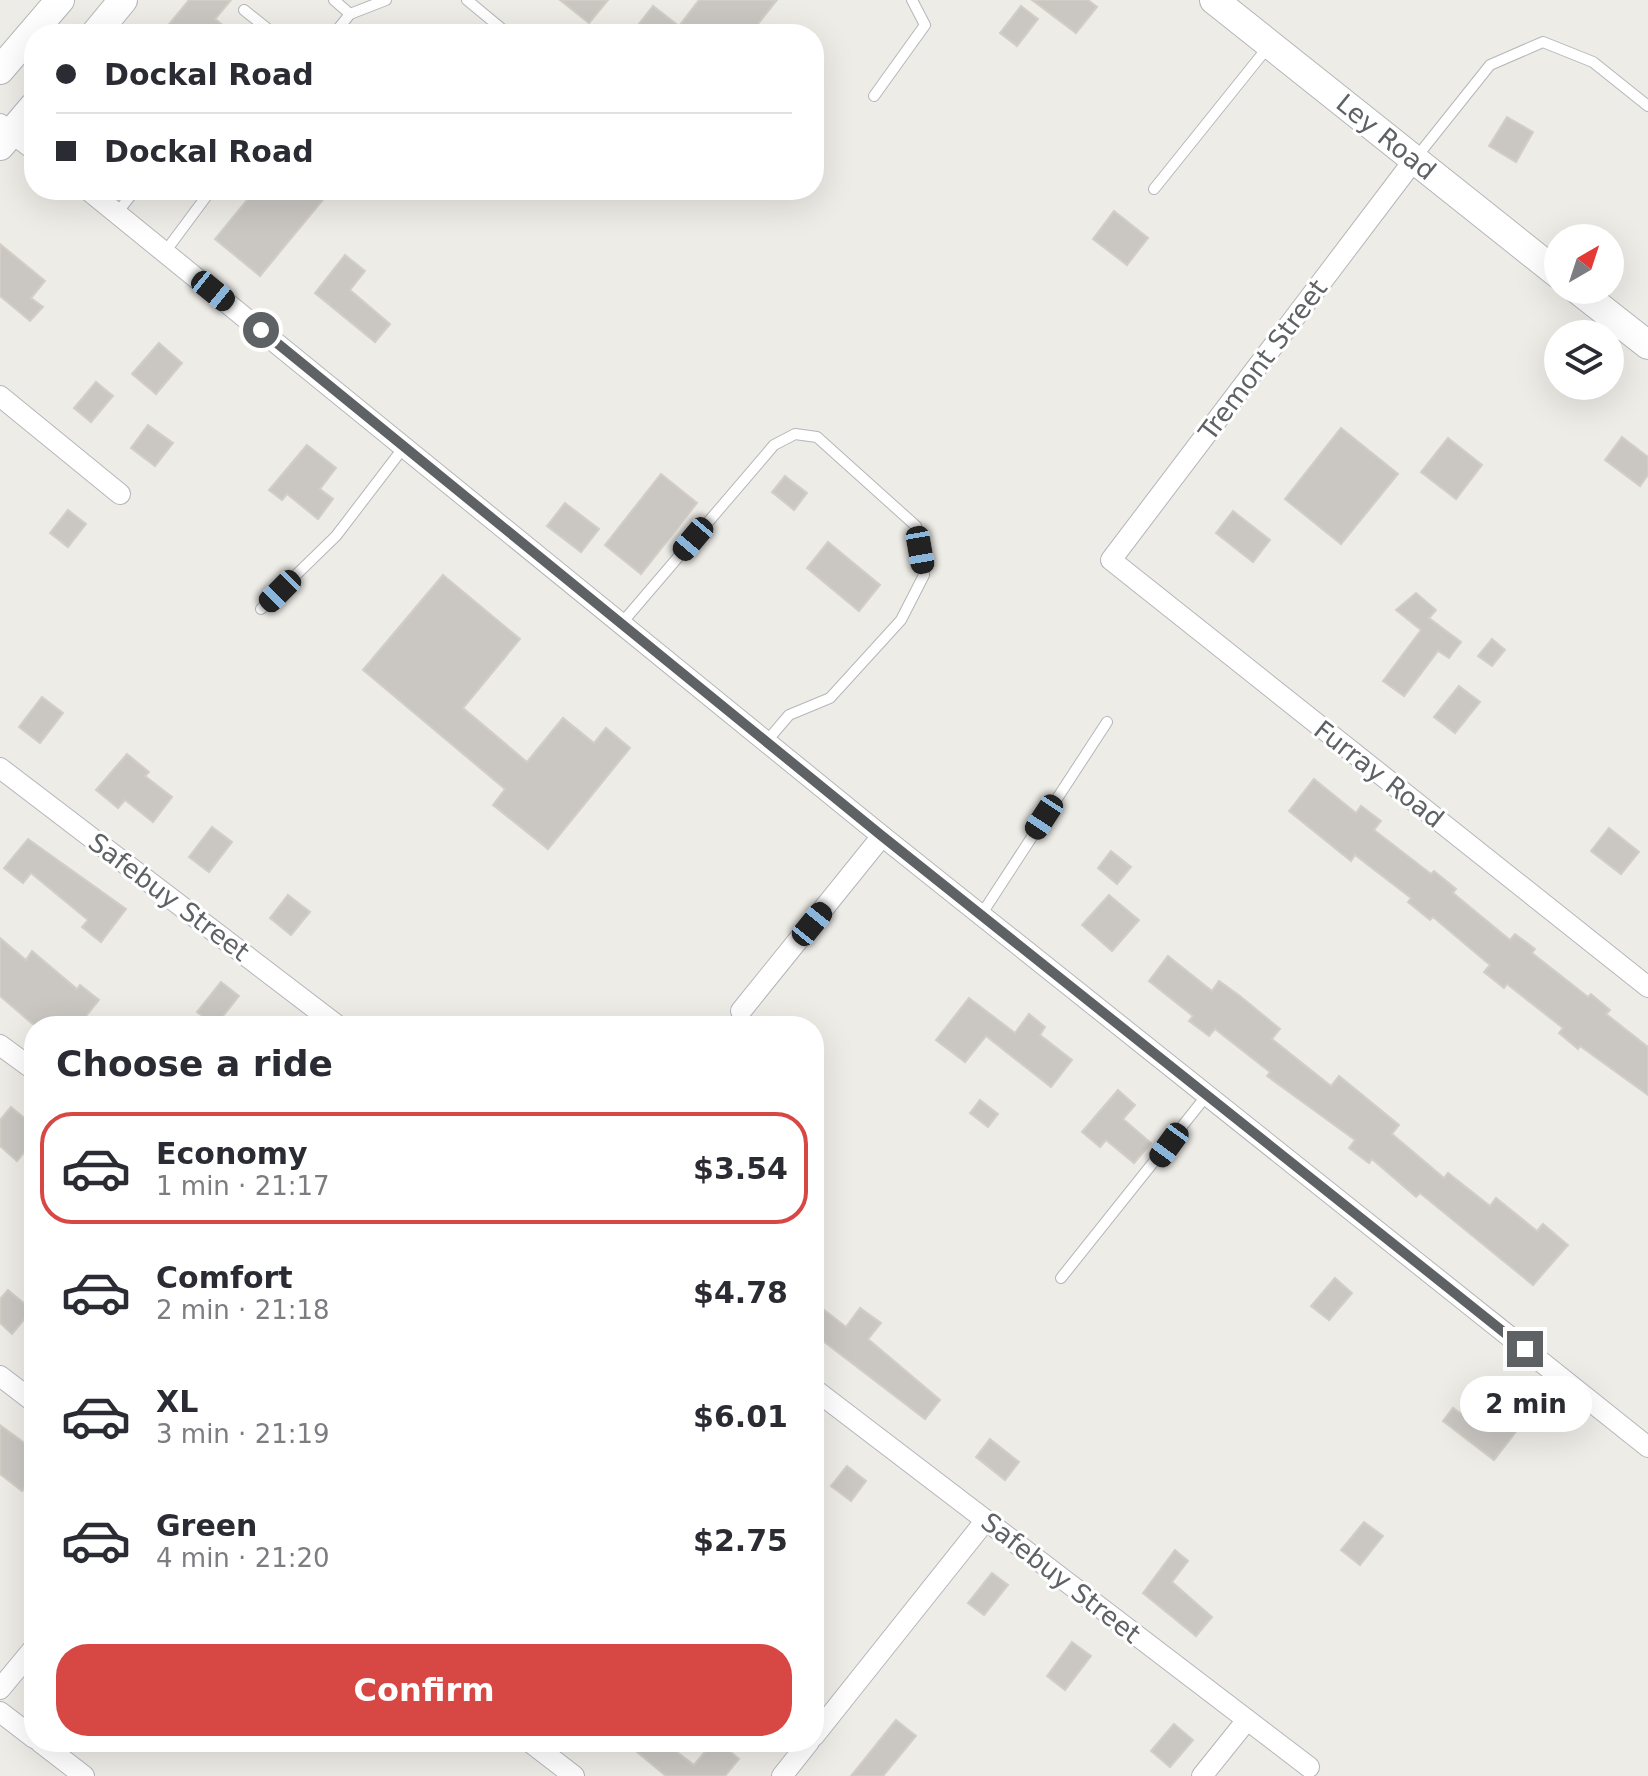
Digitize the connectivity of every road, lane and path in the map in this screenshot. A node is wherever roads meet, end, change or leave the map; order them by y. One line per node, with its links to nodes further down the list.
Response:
1 (60, 0): 10 (main road)
2 (123, 0): 11 (main road)
3 (334, 0): 9 (lane)
4 (386, 0): 9 (lane)
5 (467, 0): 14 (lane)
6 (912, 0): 18 (lane)
7 (1214, 0): 16 (main road, Ley Road)
8 (244, 10): 12 (lane)
9 (350, 14): 13 (lane)
10 (39, 24)
11 (103, 24)
12 (262, 24)
13 (342, 24)
14 (496, 24)
15 (24, 42): 17 (main road)
16 (1270, 45): 23 (main road, Ley Road); 24 (lane)
17 (0, 70)
18 (874, 96)
19 (1648, 106): 23 (lane)
20 (24, 115): 21 (main road)
21 (4, 134): 22 (street)
22 (24, 145)
23 (1414, 160): 30 (main road, Ley Road); 36 (street, Tremont Street)
24 (1154, 189)
25 (101, 200): 28 (street)
26 (127, 200): 28 (lane)
27 (204, 200): 29 (lane)
28 (117, 213): 29 (street)
29 (165, 252): 34 (street)
30 (1544, 263)
31 (1596, 304): 32 (main road)
32 (1648, 345)
33 (0, 396): 35 (street)
34 (404, 447): 37 (lane); 38 (street)
35 (120, 494)
36 (1111, 560): 44 (street, Furray Road)
37 (261, 609)
38 (621, 624): 40 (street); 40 (lane)
39 (1107, 722): 43 (lane)
40 (766, 742): 42 (street)
41 (0, 768): 46 (street, Safebuy Street)
42 (882, 836): 43 (street); 45 (street)
43 (981, 915): 49 (street)
44 (1648, 987)
45 (741, 1011)
46 (325, 1016)
47 (0, 1045): 48 (street)
48 (24, 1063)
49 (1207, 1095): 50 (lane); 54 (street)
50 (1061, 1278)
51 (0, 1376): 52 (street)
52 (24, 1394)
53 (824, 1397): 55 (street, Safebuy Street)
54 (1648, 1447)
55 (986, 1520): 59 (street, Safebuy Street); 60 (street)
56 (24, 1657): 57 (street)
57 (4, 1676)
58 (0, 1712): 61 (street)
59 (1247, 1720): 65 (street, Safebuy Street); 69 (street)
60 (824, 1723)
61 (24, 1730)
62 (53, 1752): 66 (street)
63 (543, 1752): 67 (street)
64 (801, 1752): 68 (street)
65 (1309, 1767)
66 (84, 1776)
67 (574, 1776)
68 (782, 1776)
69 (1202, 1776)

